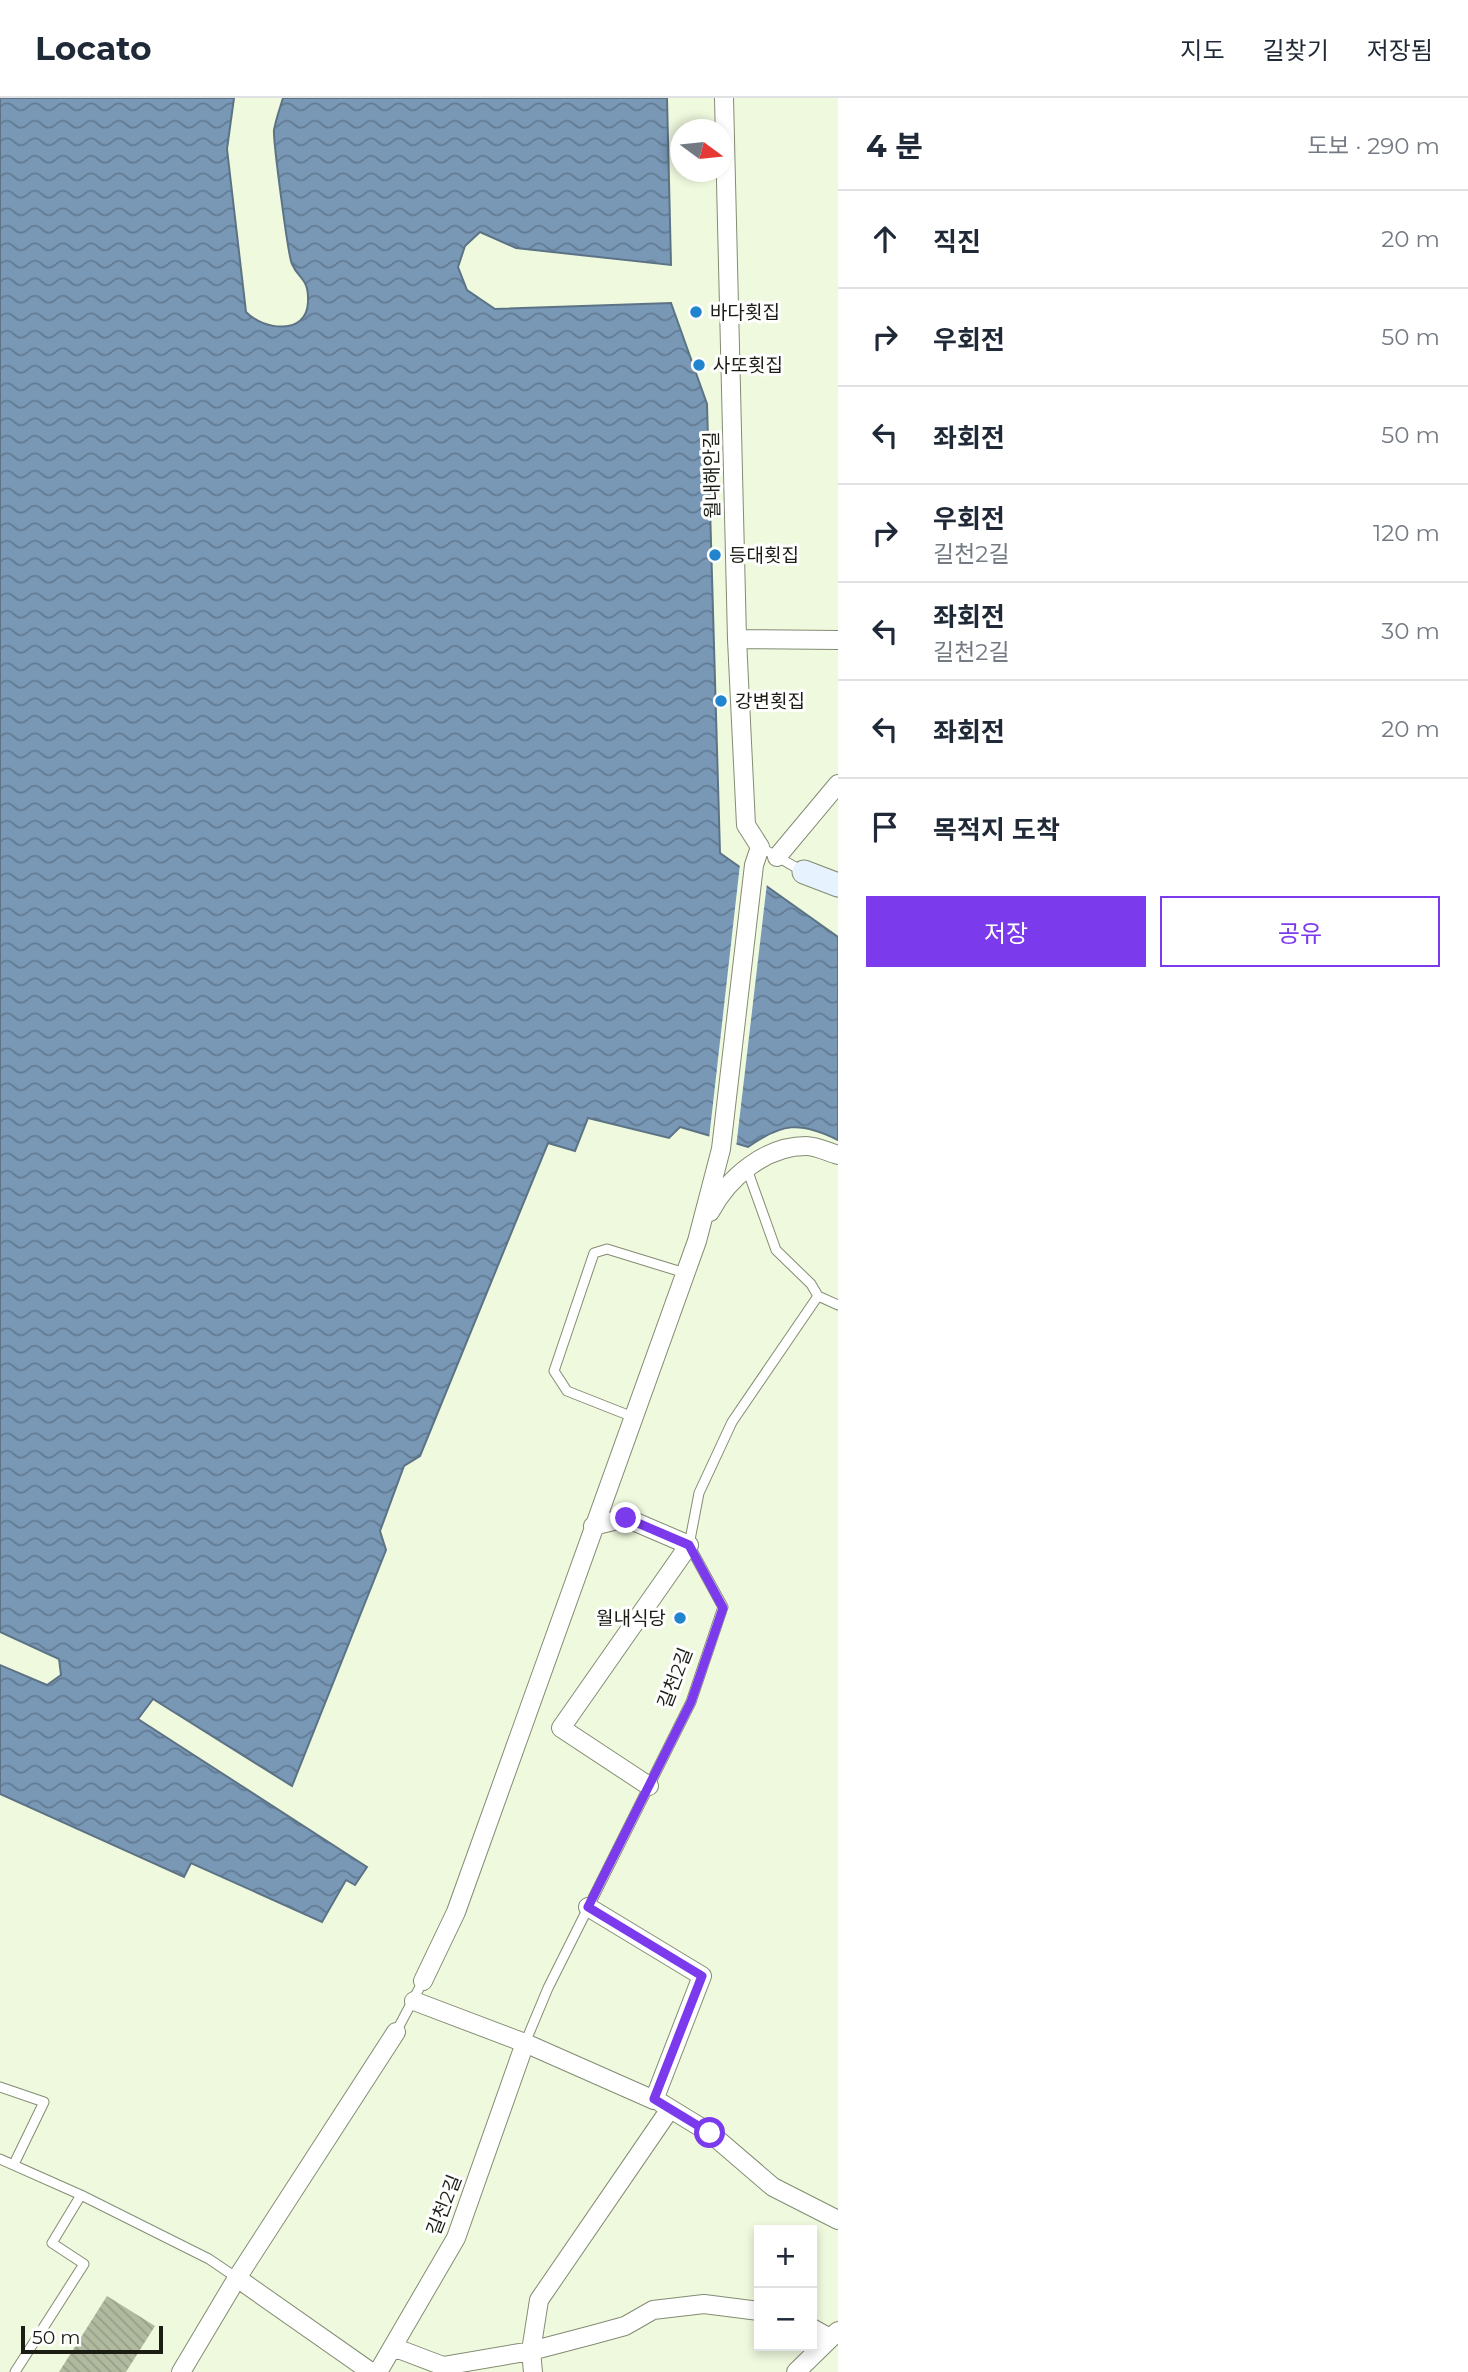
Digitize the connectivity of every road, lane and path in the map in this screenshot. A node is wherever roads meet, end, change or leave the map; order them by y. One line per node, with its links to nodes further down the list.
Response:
1 (724, 98): 2 (street, 월내해안길)
2 (737, 639): 3 (street); 5 (street, 월내해안길)
3 (838, 640)
4 (838, 784): 6 (street)
5 (760, 847): 6 (lane); 11 (street)
6 (777, 857): 7 (lane)
7 (804, 872): 8 (street)
8 (838, 885)
9 (838, 1155): 10 (street)
10 (747, 1169): 11 (street); 13 (lane)
11 (697, 1241): 12 (street)
12 (685, 1273): 15 (street); 15 (lane)
13 (818, 1296): 14 (lane); 17 (lane)
14 (838, 1304)
15 (633, 1417): 16 (street)
16 (593, 1526): 17 (street); 20 (street)
17 (689, 1545): 18 (lane, 길천2길); 18 (street)
18 (649, 1786): 19 (lane, 길천2길)
19 (588, 1907): 23 (lane, 길천2길); 25 (street)
20 (424, 1981): 21 (lane)
21 (414, 2000): 22 (lane); 23 (street)
22 (396, 2032): 30 (street)
23 (526, 2043): 25 (street); 34 (street, 길천2길)
24 (0, 2087): 27 (lane)
25 (662, 2104): 29 (street); 35 (street)
26 (0, 2159): 27 (lane)
27 (14, 2164): 28 (lane)
28 (81, 2195): 30 (lane); 36 (lane)
29 (838, 2220)
30 (237, 2278): 37 (street); 38 (street)
31 (754, 2310): 35 (street)
32 (817, 2330): 33 (street)
33 (834, 2335): 41 (street)
34 (393, 2347): 35 (street); 39 (street, 길천2길)
35 (531, 2351): 40 (street)
36 (15, 2372)
37 (181, 2372)
38 (371, 2372)
39 (378, 2372)
40 (533, 2372)
41 (796, 2372)

